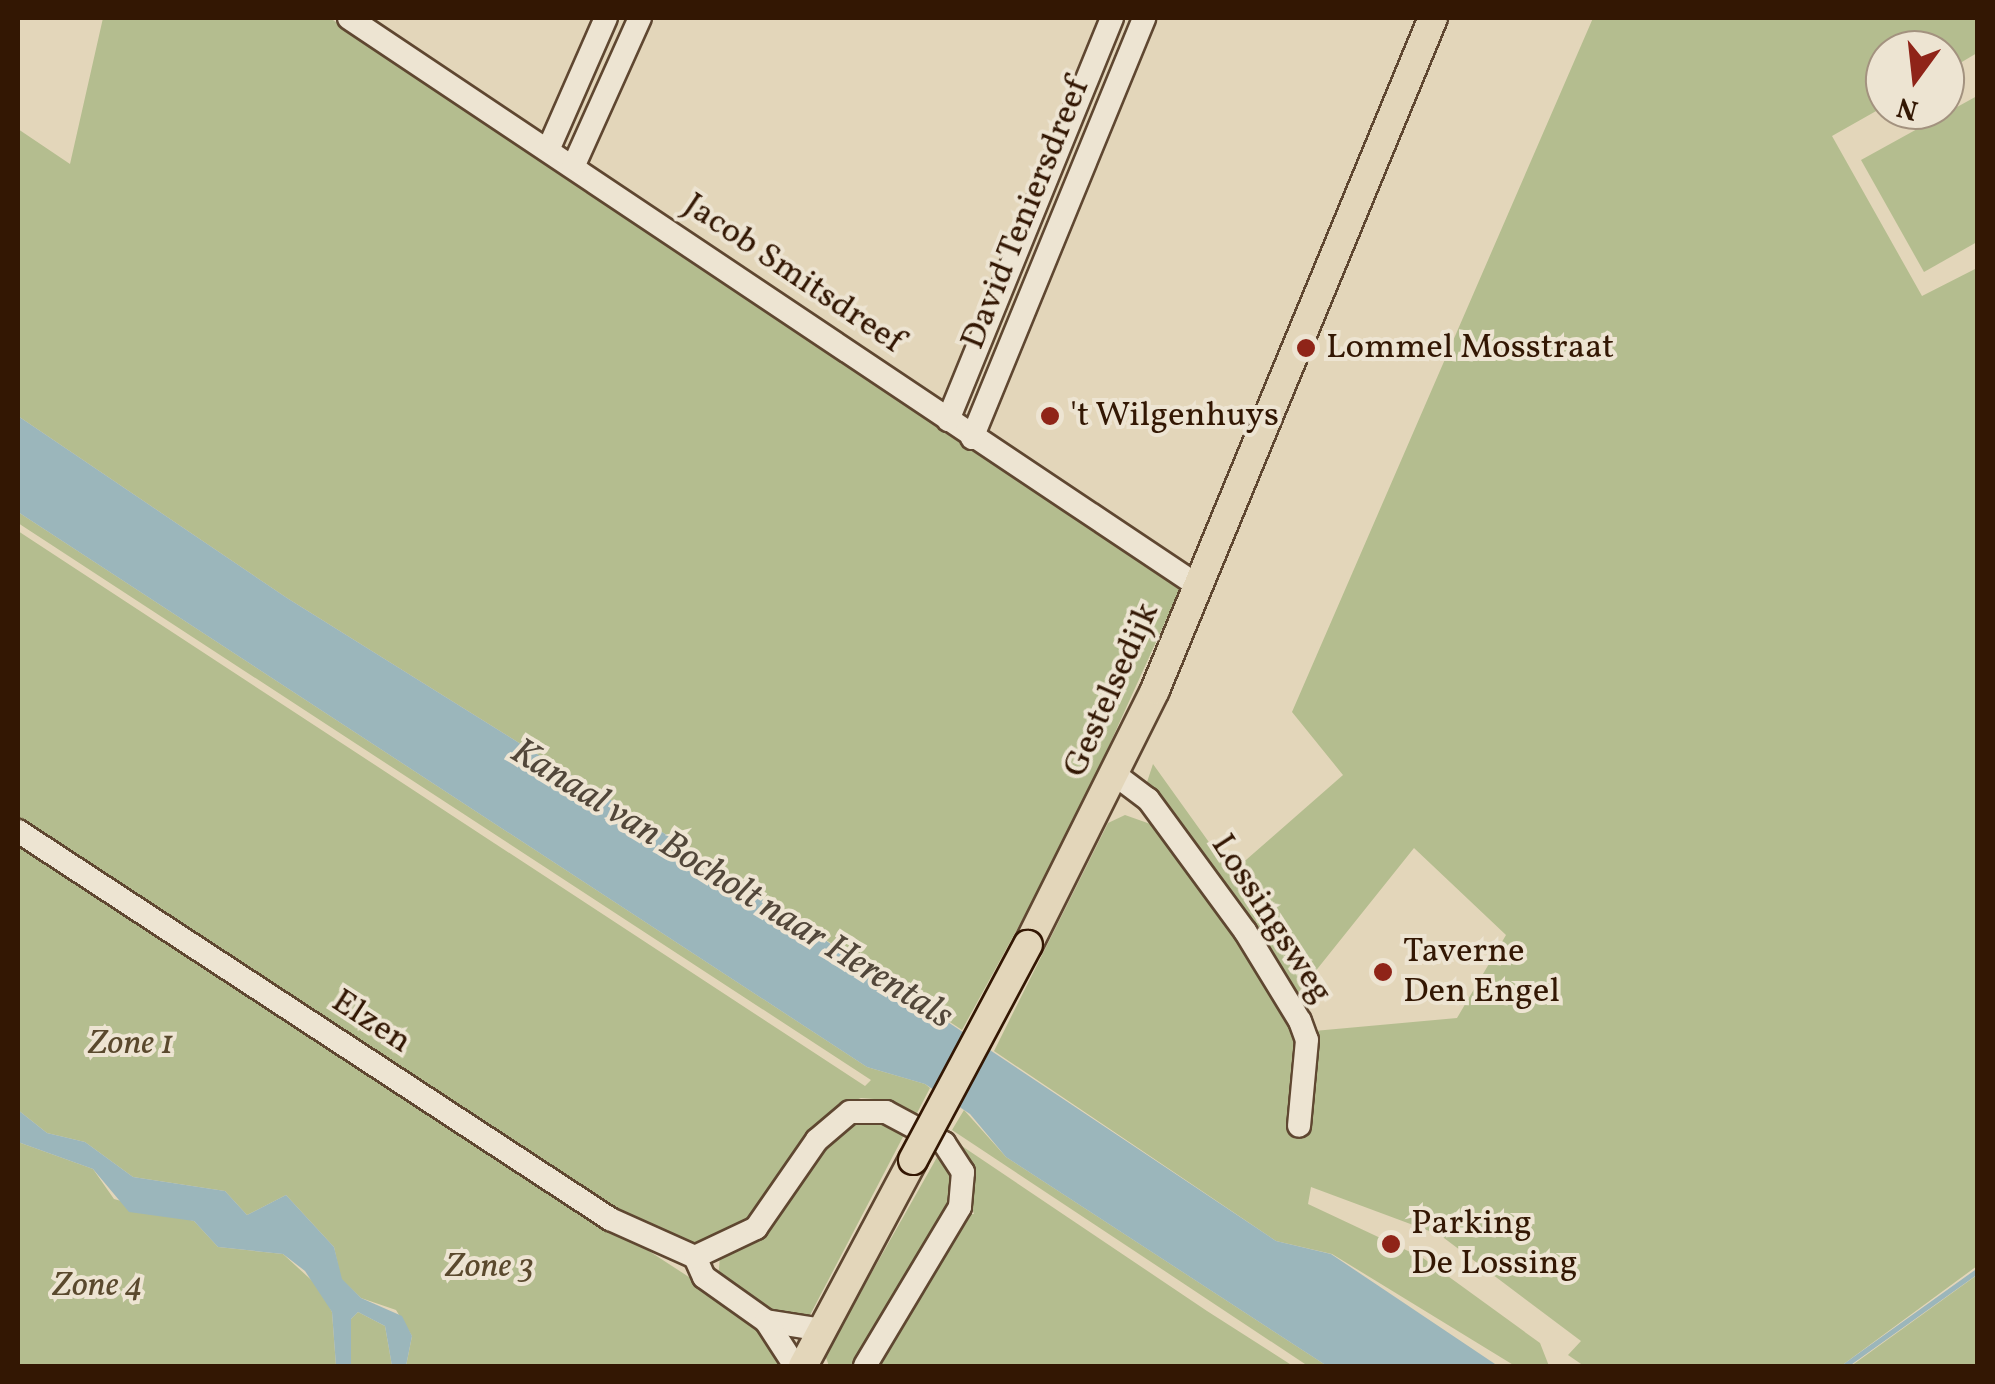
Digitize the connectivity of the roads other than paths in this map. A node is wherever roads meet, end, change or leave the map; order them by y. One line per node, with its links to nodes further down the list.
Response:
1 (349, 18): 7 (street, Jacob Smitsdreef)
2 (606, 18): 7 (street)
3 (640, 18): 8 (street)
4 (1112, 18): 9 (street, David Teniersdreef)
5 (1144, 18): 10 (street, David Teniersdreef)
6 (1433, 18): 11 (main road, Gestelsedijk)
7 (548, 150): 8 (street, Jacob Smitsdreef)
8 (572, 166): 9 (street, Jacob Smitsdreef)
9 (948, 420): 10 (street, Jacob Smitsdreef)
10 (972, 438): 11 (street, Jacob Smitsdreef)
11 (1198, 586): 12 (main road, Gestelsedijk)
12 (1117, 776): 14 (street, Lossingsweg); 17 (main road, Gestelsedijk, bridge)
13 (18, 830): 15 (street, Elzen)
14 (1299, 1126)
15 (695, 1257): 16 (street, Elzen); 18 (street)
16 (766, 1321): 17 (street, Elzen); 17 (street, Elzen)
17 (811, 1356)
18 (865, 1366)

